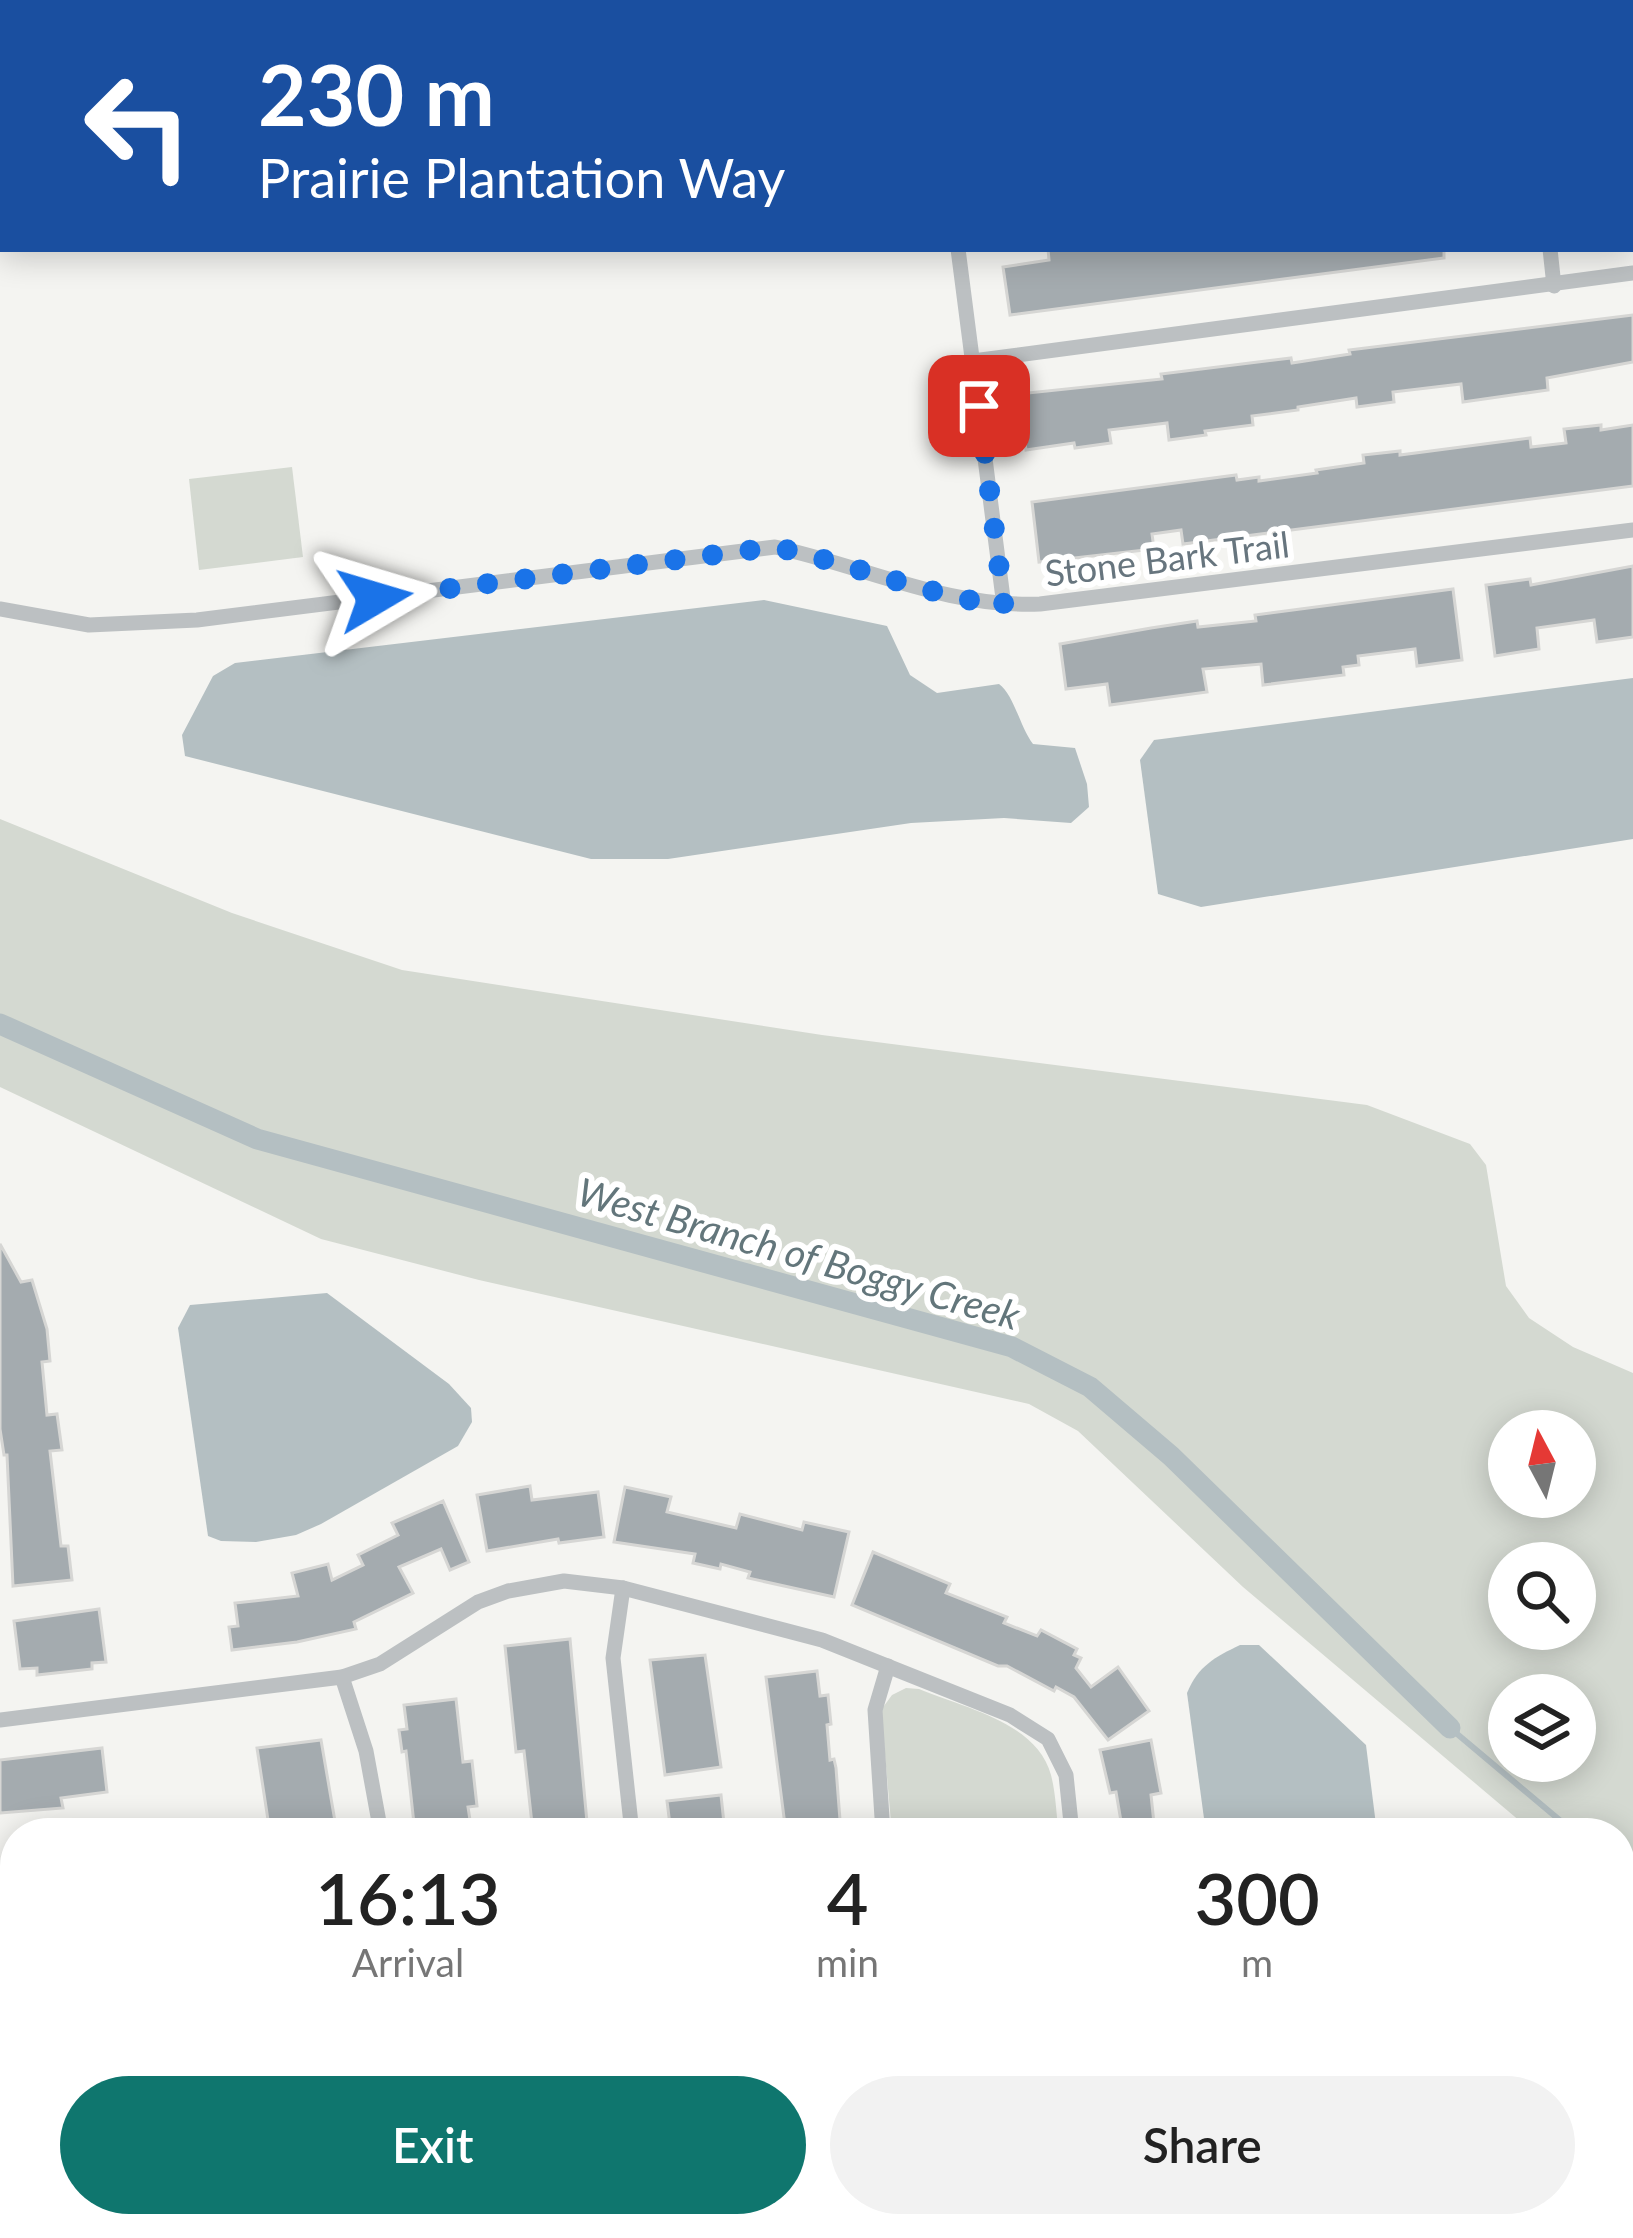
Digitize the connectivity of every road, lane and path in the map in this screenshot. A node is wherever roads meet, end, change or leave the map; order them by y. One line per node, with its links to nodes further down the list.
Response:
1 (958, 252): 5 (street)
2 (1550, 252): 4 (street)
3 (1633, 273): 4 (street)
4 (1554, 286): 5 (street)
5 (973, 361): 7 (street)
6 (1633, 530): 7 (street, Stone Bark Trail)
7 (1004, 606): 8 (street, Stone Bark Trail)
8 (0, 609)
9 (622, 1588): 10 (street); 11 (street); 14 (street)
10 (888, 1666): 15 (street); 16 (street)
11 (342, 1678): 12 (street); 13 (street)
12 (0, 1720)
13 (378, 1818)
14 (630, 1818)
15 (883, 1818)
16 (1070, 1818)

